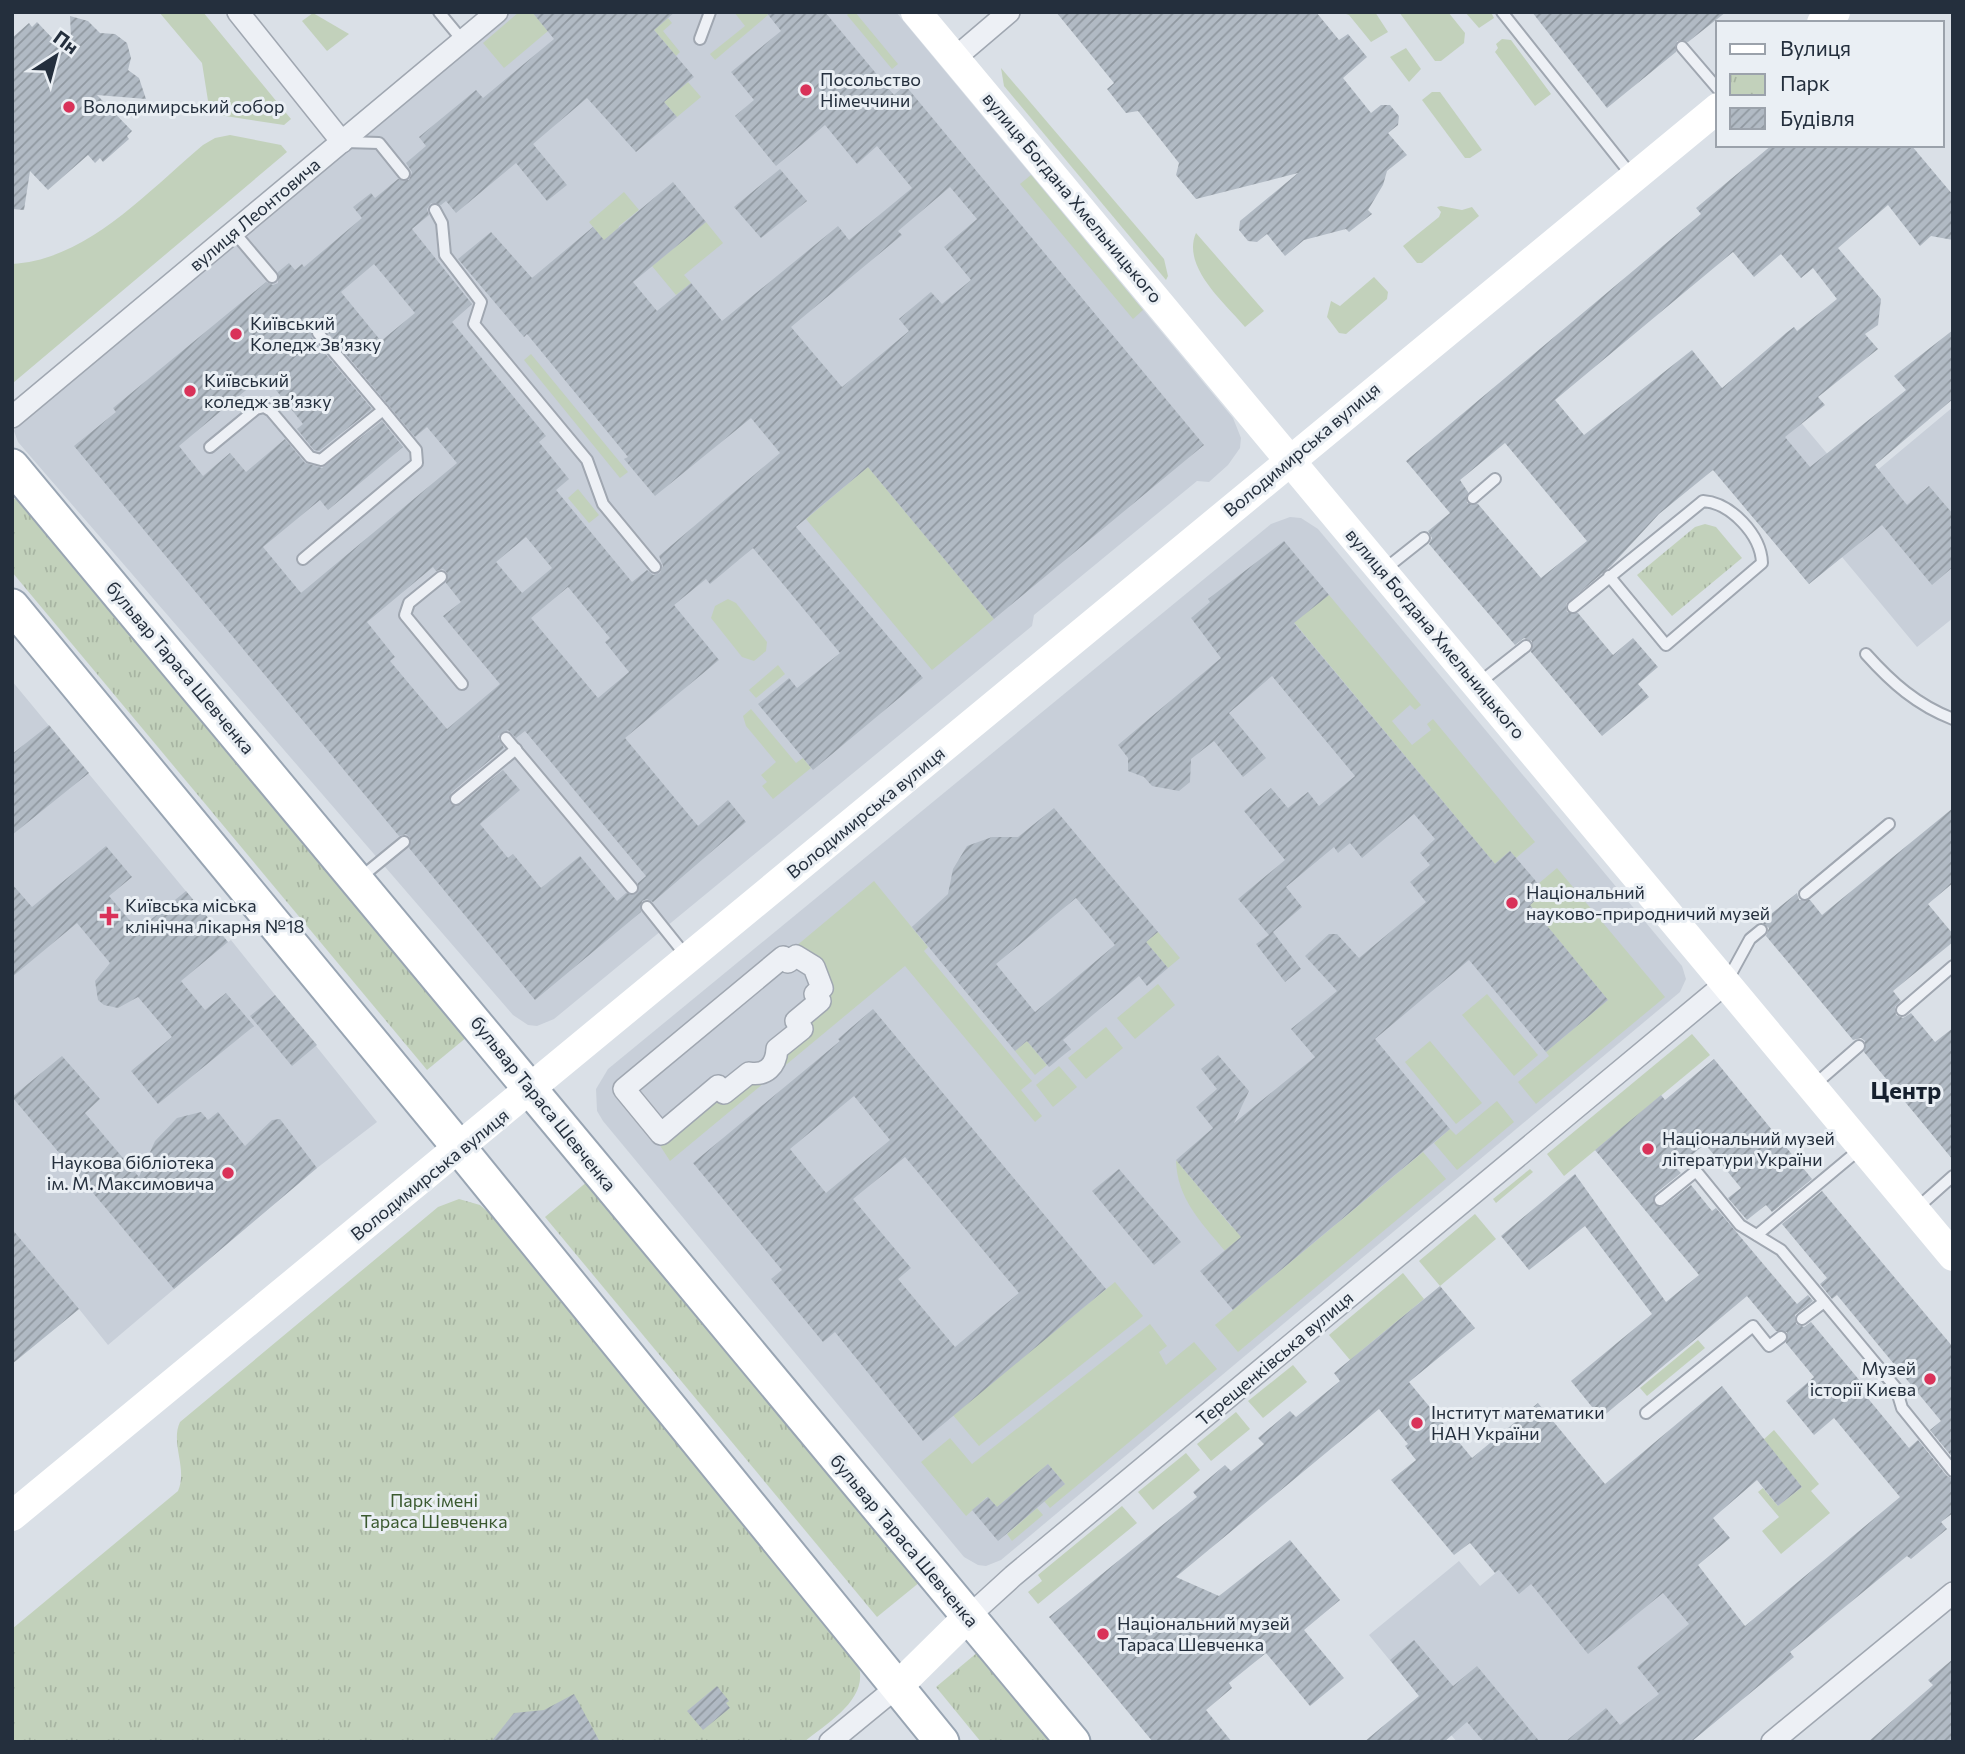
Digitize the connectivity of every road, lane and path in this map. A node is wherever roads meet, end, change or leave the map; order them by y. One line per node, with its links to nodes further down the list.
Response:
1 (237, 12): 14 (street)
2 (439, 12): 9 (lane)
3 (710, 12): 8 (lane)
4 (916, 12): 11 (main road, вулиця Богдана Хмельницького)
5 (1009, 12): 11 (street)
6 (1502, 12): 16 (lane)
7 (496, 13): 9 (street, вулиця Леонтовича)
8 (700, 39)
9 (463, 41): 14 (street, вулиця Леонтовича)
10 (1682, 47): 12 (lane)
11 (954, 58): 24 (main road, вулиця Богдана Хмельницького)
12 (1716, 87)
13 (1716, 110): 16 (main road, Володимирська вулиця)
14 (342, 142): 15 (lane); 18 (street, вулиця Леонтовича)
15 (404, 174)
16 (1633, 177): 24 (main road, Володимирська вулиця)
17 (435, 210): 30 (lane)
18 (234, 232): 19 (lane); 22 (street, вулиця Леонтовича)
19 (272, 277)
20 (318, 333): 21 (lane)
21 (383, 410): 23 (lane); 29 (lane)
22 (12, 417)
23 (210, 447)
24 (1290, 459): 31 (main road, вулиця Богдана Хмельницького); 52 (main road, Володимирська вулиця)
25 (12, 466): 46 (main road, бульвар Тараса Шевченка)
26 (1495, 479): 27 (lane)
27 (1473, 498)
28 (1424, 538): 31 (lane)
29 (303, 559)
30 (655, 567)
31 (1382, 571): 39 (main road, вулиця Богдана Хмельницького)
32 (1609, 576): 32 (lane); 35 (lane)
33 (440, 577): 38 (lane)
34 (12, 607): 60 (main road)
35 (1573, 607)
36 (1526, 646): 39 (lane)
37 (1866, 654): 40 (lane)
38 (462, 684)
39 (1477, 684): 54 (main road, вулиця Богдана Хмельницького)
40 (1953, 719)
41 (506, 738): 42 (lane)
42 (516, 750): 43 (lane); 47 (lane)
43 (456, 799)
44 (1889, 824): 48 (lane)
45 (404, 842): 46 (lane)
46 (357, 881): 58 (main road, бульвар Тараса Шевченка)
47 (632, 888)
48 (1805, 894)
49 (647, 907): 52 (lane)
50 (1761, 930): 54 (lane)
51 (783, 957): 51 (street)
52 (689, 959): 58 (main road, Володимирська вулиця)
53 (1953, 966): 55 (lane)
54 (1726, 983): 57 (main road, вулиця Богдана Хмельницького); 73 (street, Терещенківська вулиця)
55 (1902, 1010)
56 (1858, 1046): 57 (lane)
57 (1812, 1087): 59 (main road, вулиця Богдана Хмельницького)
58 (533, 1090): 60 (main road, Володимирська вулиця); 73 (main road, бульвар Тараса Шевченка)
59 (1863, 1147): 63 (main road, вулиця Богдана Хмельницького); 64 (lane)
60 (461, 1150): 71 (main road, Володимирська вулиця); 74 (main road)
61 (1953, 1176): 63 (lane)
62 (1660, 1200): 64 (lane)
63 (1915, 1210): 65 (main road, вулиця Богдана Хмельницького)
64 (1757, 1235): 66 (lane)
65 (1953, 1256)
66 (1824, 1302): 67 (lane); 70 (lane)
67 (1802, 1320)
68 (1781, 1337): 69 (lane)
69 (1646, 1413)
70 (1953, 1471)
71 (12, 1516)
72 (1953, 1593): 78 (street)
73 (968, 1617): 74 (main road, Терещенківська вулиця); 77 (main road, бульвар Тараса Шевченка)
74 (897, 1686): 75 (street, Терещенківська вулиця); 76 (main road)
75 (830, 1742)
76 (942, 1742)
77 (1073, 1742)
78 (1772, 1742)

